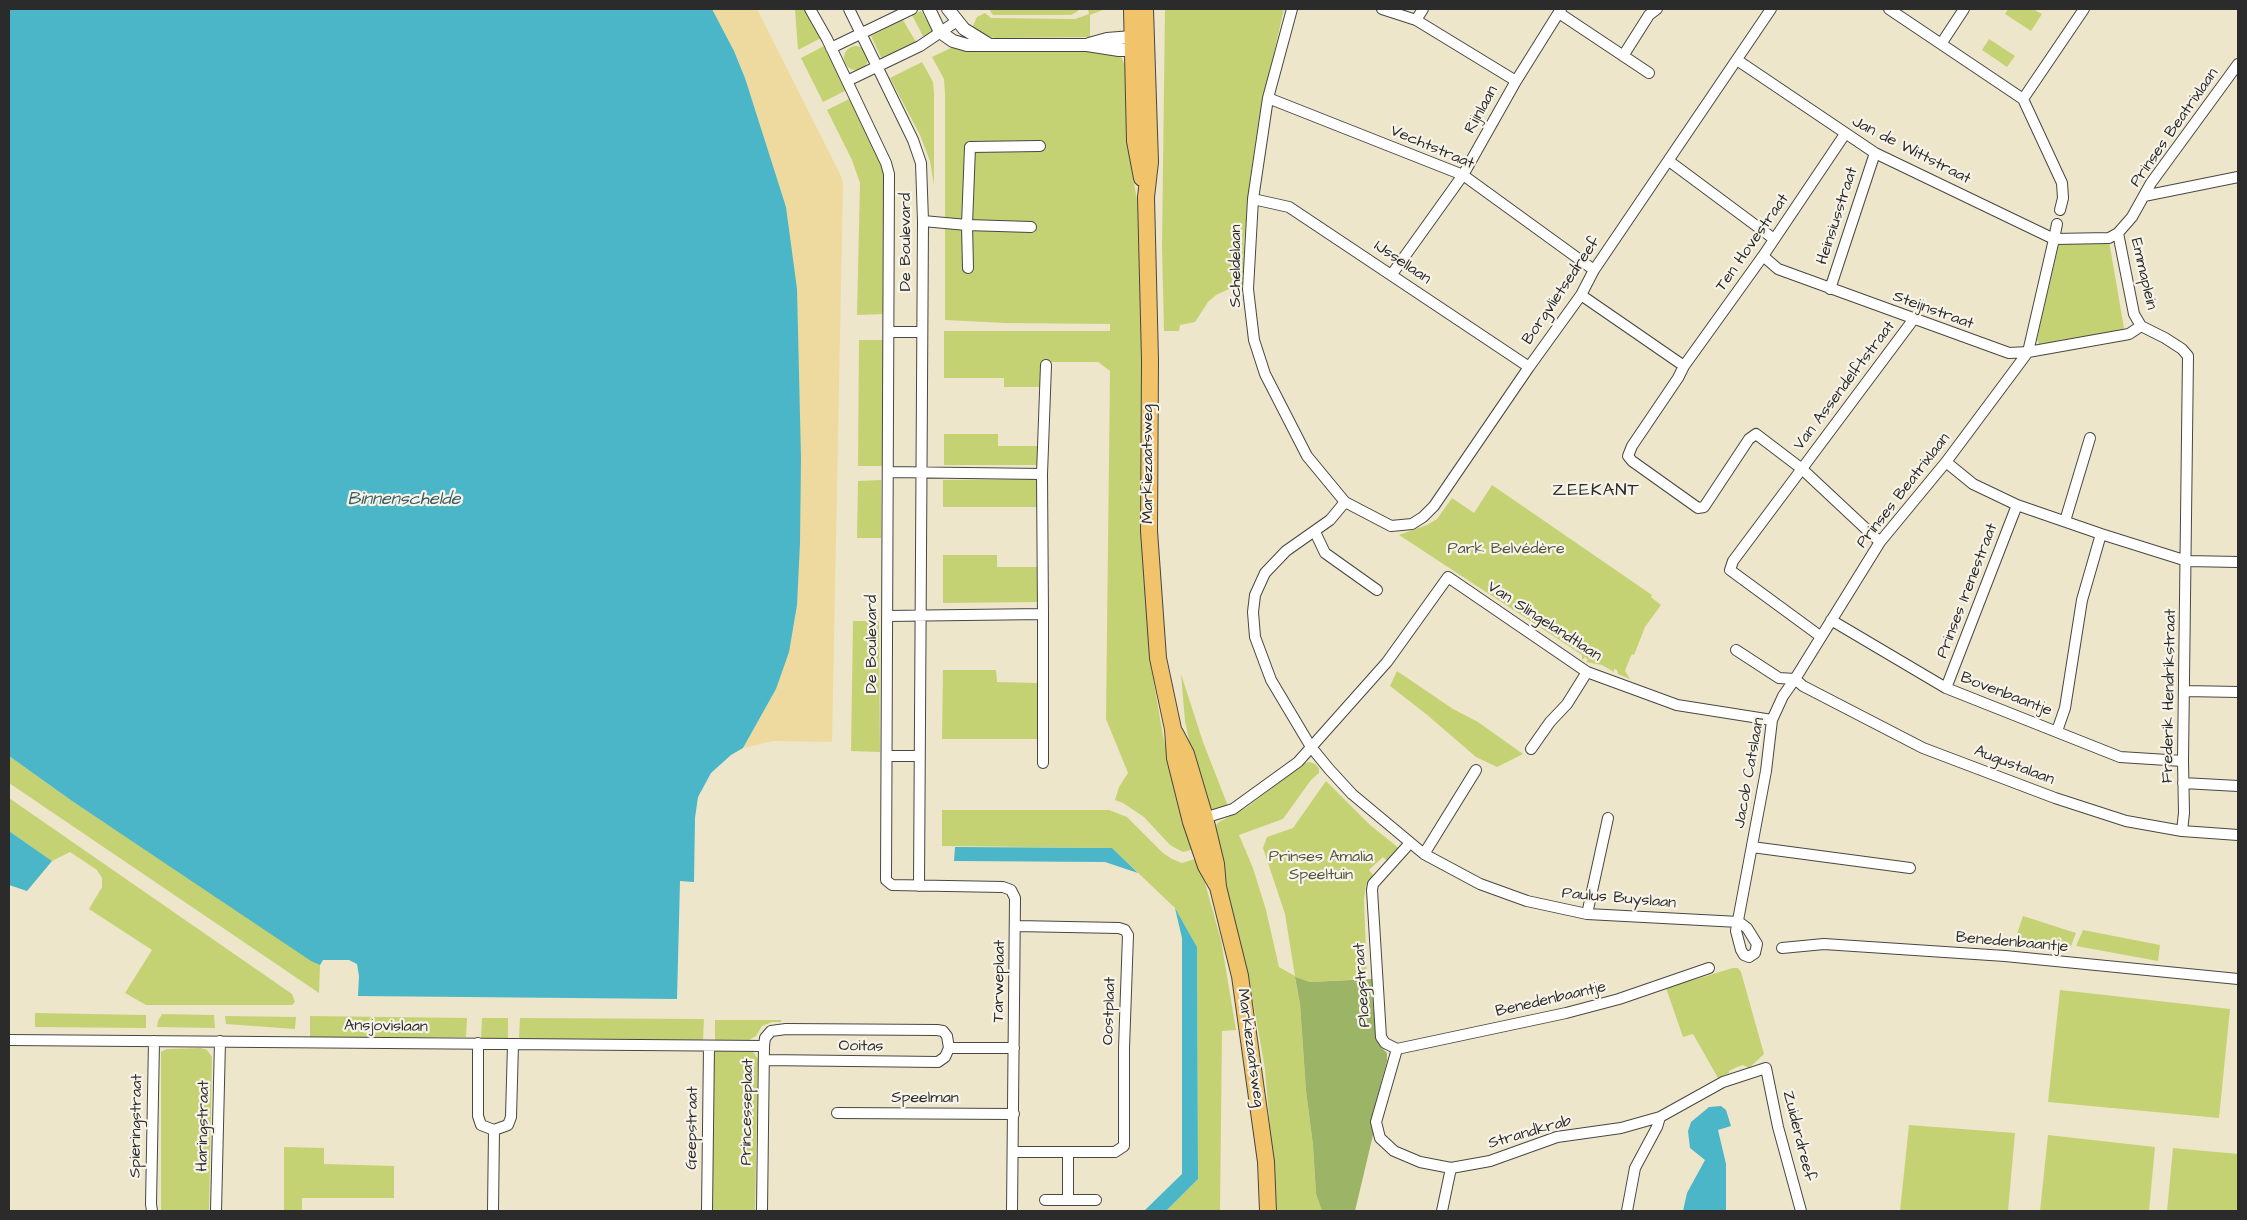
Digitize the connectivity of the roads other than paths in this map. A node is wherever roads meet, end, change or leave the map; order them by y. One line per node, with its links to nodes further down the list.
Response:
1 (810, 9): 21 (street, De Boulevard)
2 (849, 9): 19 (street, De Boulevard)
3 (912, 9): 19 (street)
4 (929, 9): 20 (street)
5 (948, 9): 18 (street)
6 (1132, 9): 22 (main road, Markiezaatsweg)
7 (1146, 9): 22 (main road, Markiezaatsweg)
8 (1292, 9): 32 (street, Scheldelaan)
9 (1382, 9): 17 (street)
10 (1423, 9): 17 (street)
11 (1657, 9): 25 (street)
12 (1771, 9): 26 (street, Borgvlietsedreef)
13 (1889, 9): 23 (street)
14 (1964, 9): 23 (street)
15 (2084, 9): 33 (street)
16 (1560, 11): 25 (street); 31 (street, Rijnlaan)
17 (1416, 20): 31 (street)
18 (957, 21): 20 (street); 24 (street)
19 (859, 29): 21 (street); 28 (street, De Boulevard)
20 (940, 32): 24 (street); 28 (street)
21 (829, 43): 30 (street, De Boulevard)
22 (1136, 44): 24 (street); 102 (main road, Markiezaatsweg)
23 (1941, 44): 33 (street)
24 (990, 45)
25 (1623, 56): 29 (street)
26 (1737, 60): 34 (street, Jan de Wittstraat); 37 (street, Borgvlietsedreef)
27 (2238, 64): 40 (street, Prinses Beatrixlaan)
28 (877, 67): 30 (street); 43 (street, De Boulevard)
29 (1649, 73)
30 (847, 81): 58 (street, De Boulevard)
31 (1516, 81): 38 (street, Rijnlaan)
32 (1268, 98): 38 (street, Vechtstraat); 41 (street, Scheldelaan)
33 (2022, 99): 42 (street)
34 (1845, 134): 36 (street, Jan de Wittstraat); 48 (street, Ten Hovestraat)
35 (1040, 146): 45 (street)
36 (1875, 153): 49 (street, Jan de Wittstraat); 54 (street, Heinsiusstraat)
37 (1669, 161): 48 (street); 52 (street, Borgvlietsedreef)
38 (1463, 175): 52 (street, Vechtstraat); 53 (street, Rijnlaan)
39 (2238, 177): 40 (street)
40 (2144, 196): 47 (street, Prinses Beatrixlaan)
41 (1253, 199): 53 (street, IJssellaan); 70 (street, Scheldelaan)
42 (2060, 210)
43 (923, 221): 45 (street); 59 (street, De Boulevard)
44 (2057, 224): 49 (street)
45 (968, 225): 46 (street); 51 (street)
46 (1031, 226)
47 (2118, 233): 49 (street, Emmaplein); 57 (street, Emmaplein)
48 (1774, 239): 50 (street, Ten Hovestraat)
49 (2054, 239): 60 (street)
50 (1763, 256): 54 (street, Steijnstraat); 62 (street, Ten Hovestraat)
51 (968, 268)
52 (1594, 270): 55 (street, Borgvlietsedreef)
53 (1392, 274): 63 (street, IJssellaan)
54 (1830, 289): 56 (street, Steijnstraat)
55 (1581, 295): 62 (street); 63 (street, Borgvlietsedreef)
56 (1913, 320): 60 (street, Steijnstraat); 66 (street, Van Assendelftstraat)
57 (2141, 326): 60 (street, Emmaplein); 76 (street, Frederik Hendrikstraat)
58 (890, 332): 59 (street); 67 (street, De Boulevard)
59 (922, 332): 68 (street, De Boulevard)
60 (2028, 352): 65 (street, Prinses Beatrixlaan)
61 (1046, 365): 69 (street)
62 (1684, 366): 66 (street, Ten Hovestraat)
63 (1528, 367): 70 (street, Borgvlietsedreef)
64 (2090, 438): 72 (street)
65 (1946, 462): 71 (street); 75 (street, Prinses Beatrixlaan)
66 (1802, 469): 75 (street); 83 (street, Van Assendelftstraat)
67 (889, 472): 68 (street); 81 (street, De Boulevard)
68 (921, 474): 69 (street); 80 (street, De Boulevard)
69 (1042, 474): 79 (street)
70 (1345, 502): 73 (street, Paulus Buyslaan)
71 (2017, 505): 72 (street); 87 (street, Prinses Irenestraat)
72 (2065, 521): 74 (street)
73 (1315, 532): 78 (street); 92 (street, Paulus Buyslaan)
74 (2101, 534): 76 (street); 91 (street)
75 (1880, 542): 82 (street, Prinses Beatrixlaan)
76 (2187, 561): 77 (street); 88 (street, Frederik Hendrikstraat)
77 (2238, 562)
78 (1377, 590)
79 (1043, 614): 80 (street); 97 (street)
80 (922, 615): 81 (street); 95 (street, De Boulevard)
81 (887, 616): 94 (street, De Boulevard)
82 (1831, 620): 83 (street, Prinses Beatrixlaan); 87 (street, Bovenbaantje)
83 (1820, 636): 86 (street, Prinses Beatrixlaan)
84 (1736, 650): 86 (street, Augustalaan)
85 (1587, 672): 90 (street, Van Slingelandtlaan); 92 (street, Van Slingelandtlaan); 93 (street)
86 (1795, 679): 90 (street, Jacob Catslaan); 103 (street, Augustalaan)
87 (1946, 688): 91 (street, Bovenbaantje)
88 (2184, 692): 89 (street); 96 (street, Frederik Hendrikstraat)
89 (2238, 692)
90 (1772, 720): 106 (street, Jacob Catslaan)
91 (2057, 731): 96 (street, Bovenbaantje)
92 (1311, 746): 102 (street); 105 (street, Paulus Buyslaan)
93 (1532, 749)
94 (888, 756): 95 (street); 109 (street, De Boulevard)
95 (919, 756): 109 (street, De Boulevard)
96 (2183, 762): 99 (street, Frederik Hendrikstraat)
97 (1043, 763)
98 (1476, 770): 107 (street)
99 (2183, 783): 100 (street); 103 (street, Frederik Hendrikstraat)
100 (2238, 786)
101 (1608, 818): 111 (street)
102 (1198, 820): 146 (main road, Markiezaatsweg)
103 (2182, 831): 104 (street, Augustalaan)
104 (2238, 835)
105 (1410, 844): 107 (street, Paulus Buyslaan); 127 (street, Ploegstraat)
106 (1752, 847): 108 (street, Jacob Catslaan); 112 (street, Jacob Catslaan)
107 (1424, 854): 111 (street, Paulus Buyslaan)
108 (1910, 868)
109 (919, 886): 110 (street, De Boulevard)
110 (932, 886): 113 (street, Tarweplaat)
111 (1588, 914): 112 (street, Paulus Buyslaan)
112 (1739, 922)
113 (1016, 926): 126 (street, Tarweplaat); 135 (street, Oostplaat)
114 (1782, 948): 116 (street, Benedenbaantje)
115 (1709, 968): 127 (street, Benedenbaantje)
116 (2238, 979)
117 (786, 1029): 124 (street, Princesseplaat); 125 (street, Ooitas)
118 (9, 1040): 119 (street, Ansjovislaan)
119 (154, 1041): 120 (street, Ansjovislaan); 140 (street, Spieringstraat)
120 (220, 1041): 121 (street, Ansjovislaan); 141 (street, Haringstraat)
121 (478, 1044): 122 (street, Ansjovislaan); 133 (street)
122 (513, 1044): 123 (street, Ansjovislaan); 133 (street)
123 (709, 1046): 124 (street, Ansjovislaan); 143 (street, Geepstraat)
124 (764, 1046): 128 (street, Princesseplaat)
125 (948, 1048): 126 (street); 128 (street, Ooitas)
126 (1014, 1048): 131 (street, Tarweplaat)
127 (1397, 1049): 136 (street)
128 (764, 1060): 144 (street, Princesseplaat)
129 (1766, 1068): 132 (street, Strandkrab); 149 (street, Zuiderdreef)
130 (837, 1113): 131 (street, Speelman)
131 (1014, 1114): 134 (street, Tarweplaat)
132 (1660, 1117): 136 (street, Strandkrab); 148 (street)
133 (494, 1130): 142 (street)
134 (1014, 1152): 135 (street, Oostplaat); 145 (street)
135 (1068, 1152): 138 (street)
136 (1451, 1168): 147 (street)
137 (1045, 1200): 138 (street)
138 (1068, 1200): 139 (street)
139 (1096, 1200)
140 (152, 1211)
141 (216, 1211)
142 (493, 1211)
143 (707, 1211)
144 (762, 1211)
145 (1012, 1211)
146 (1268, 1211)
147 (1442, 1211)
148 (1627, 1211)
149 (1801, 1211)

